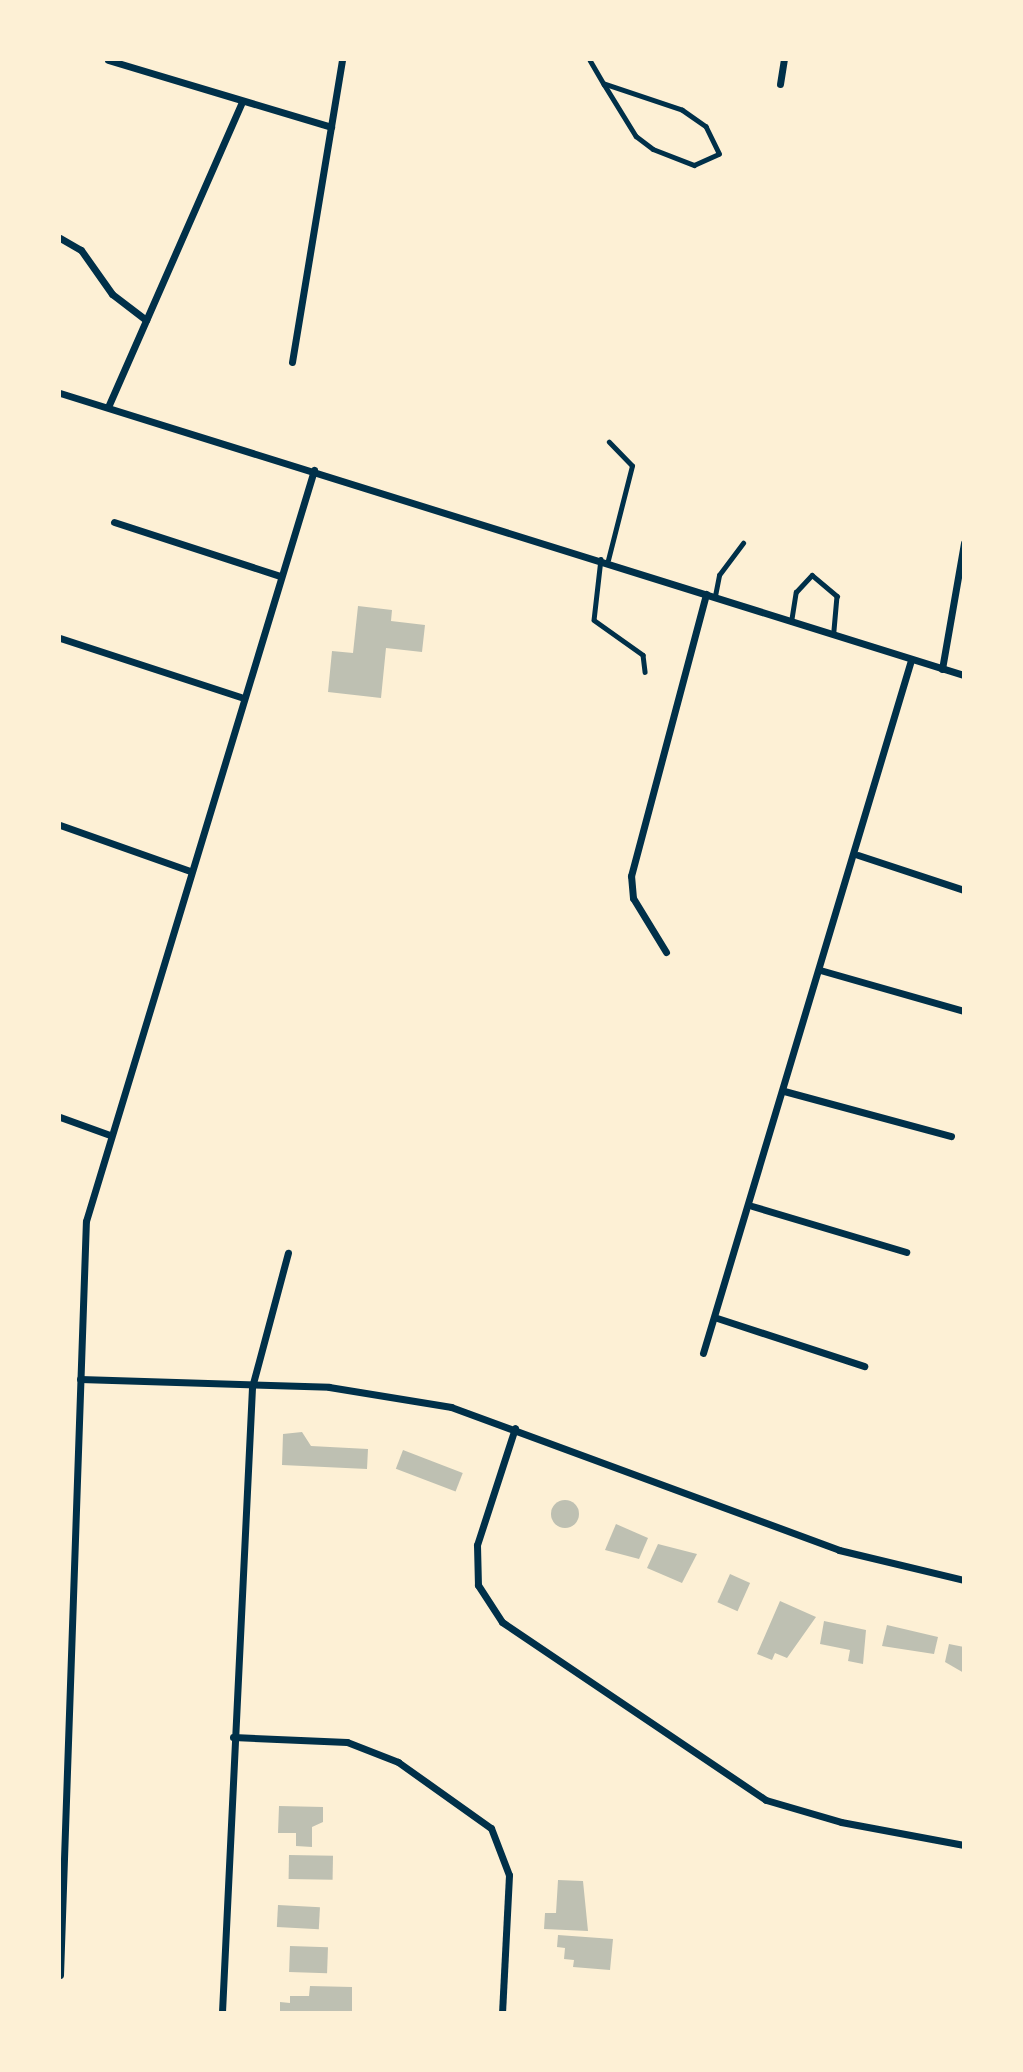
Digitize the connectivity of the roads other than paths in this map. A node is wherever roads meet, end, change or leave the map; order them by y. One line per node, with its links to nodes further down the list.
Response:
1 (108, 60): 7 (street)
2 (342, 60): 8 (street)
3 (590, 60): 5 (lane)
4 (784, 60): 6 (street)
5 (604, 84): 5 (lane)
6 (780, 84)
7 (242, 102): 8 (street); 10 (street)
8 (331, 127): 11 (street)
9 (60, 238): 10 (street)
10 (146, 320): 13 (street)
11 (292, 362)
12 (60, 393): 13 (street)
13 (108, 407): 15 (street)
14 (609, 442): 19 (lane)
15 (313, 470): 19 (street); 20 (street)
16 (114, 522): 20 (street)
17 (743, 543): 22 (lane)
18 (964, 543): 27 (street)
19 (604, 559): 21 (street); 28 (lane)
20 (280, 576): 30 (street)
21 (706, 594): 22 (street); 35 (street)
22 (715, 596): 23 (street)
23 (791, 622): 24 (street); 24 (lane)
24 (834, 633): 26 (street)
25 (60, 638): 30 (street)
26 (911, 660): 27 (street); 32 (street)
27 (942, 668): 29 (street)
28 (645, 672)
29 (964, 675)
30 (241, 697): 33 (street)
31 (60, 825): 33 (street)
32 (858, 855): 34 (street); 36 (street)
33 (190, 871): 40 (street)
34 (964, 890)
35 (666, 952)
36 (820, 970): 37 (street); 38 (street)
37 (964, 1011)
38 (784, 1091): 41 (street); 42 (street)
39 (60, 1117): 40 (street)
40 (110, 1135): 48 (street)
41 (951, 1136)
42 (752, 1206): 43 (street); 45 (street)
43 (906, 1252)
44 (288, 1253): 49 (street)
45 (717, 1318): 46 (street); 47 (street)
46 (703, 1353)
47 (864, 1366)
48 (80, 1379): 49 (street); 54 (street)
49 (252, 1387): 50 (street); 52 (street)
50 (515, 1428): 51 (street); 53 (street)
51 (964, 1580)
52 (233, 1737): 55 (street); 56 (street)
53 (964, 1845)
54 (60, 1975)
55 (222, 2012)
56 (502, 2012)

